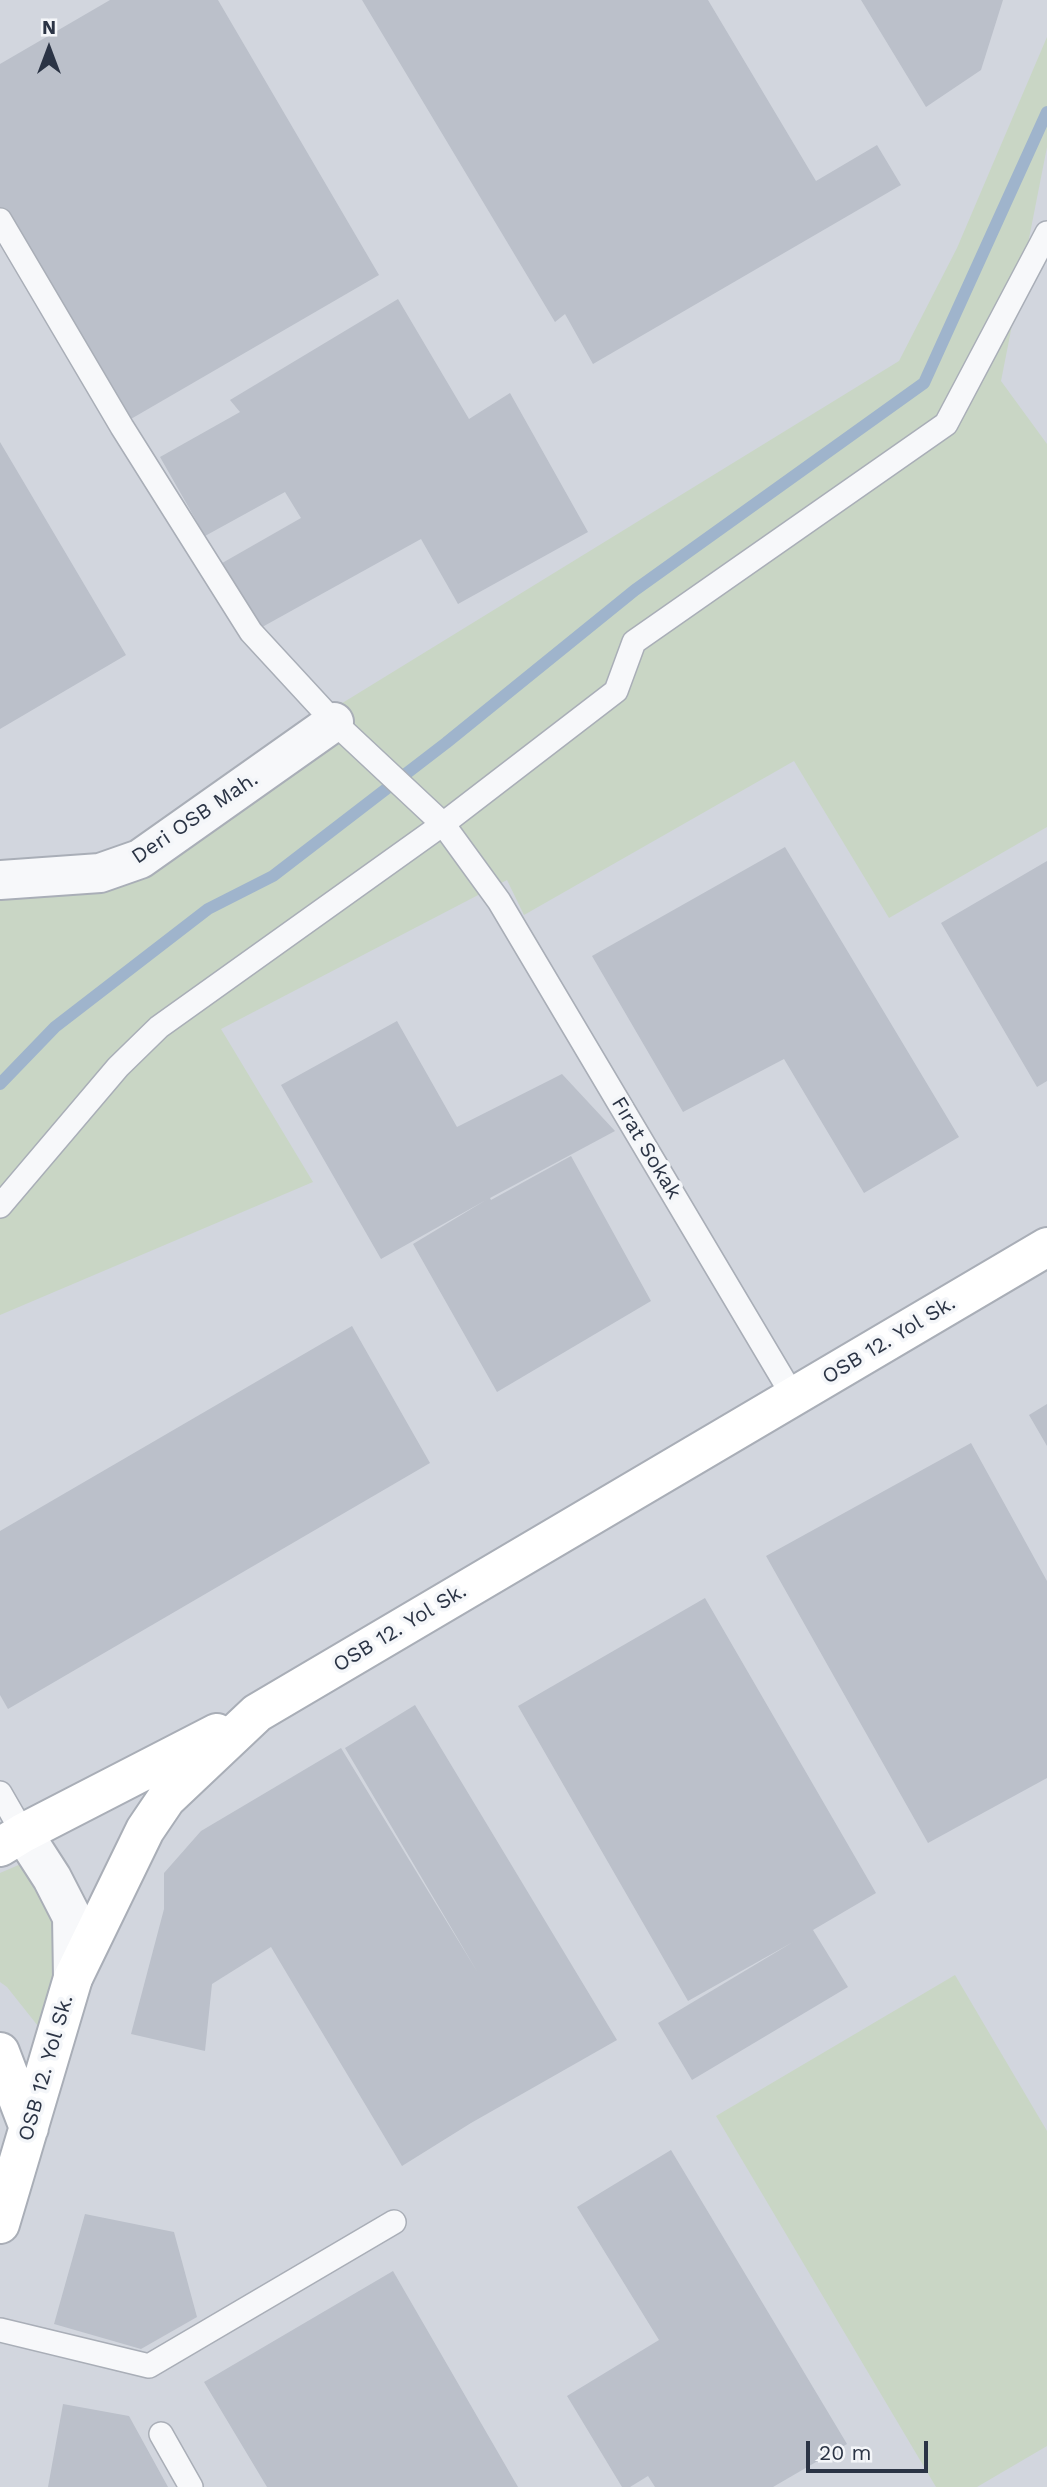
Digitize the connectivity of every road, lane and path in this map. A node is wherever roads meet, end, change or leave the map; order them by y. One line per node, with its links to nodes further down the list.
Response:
1 (0, 220): 3 (lane, Fırat Sokak)
2 (1047, 233): 4 (lane)
3 (344, 732): 4 (lane, Fırat Sokak); 5 (street, Deri OSB Mah.)
4 (443, 824): 6 (lane); 8 (lane, Fırat Sokak)
5 (0, 880)
6 (0, 1206)
7 (1047, 1247): 8 (street, OSB 12. Yol Sk.)
8 (793, 1396): 9 (street, OSB 12. Yol Sk.)
9 (257, 1713): 11 (street); 12 (street, OSB 12. Yol Sk.)
10 (0, 1793): 11 (lane)
11 (11, 1840): 12 (street)
12 (73, 1978): 14 (street, OSB 12. Yol Sk.)
13 (0, 2052): 14 (street)
14 (29, 2128): 16 (street, OSB 12. Yol Sk.)
15 (394, 2221): 17 (lane)
16 (0, 2224)
17 (0, 2330)
18 (161, 2434): 19 (lane)
19 (191, 2487)

